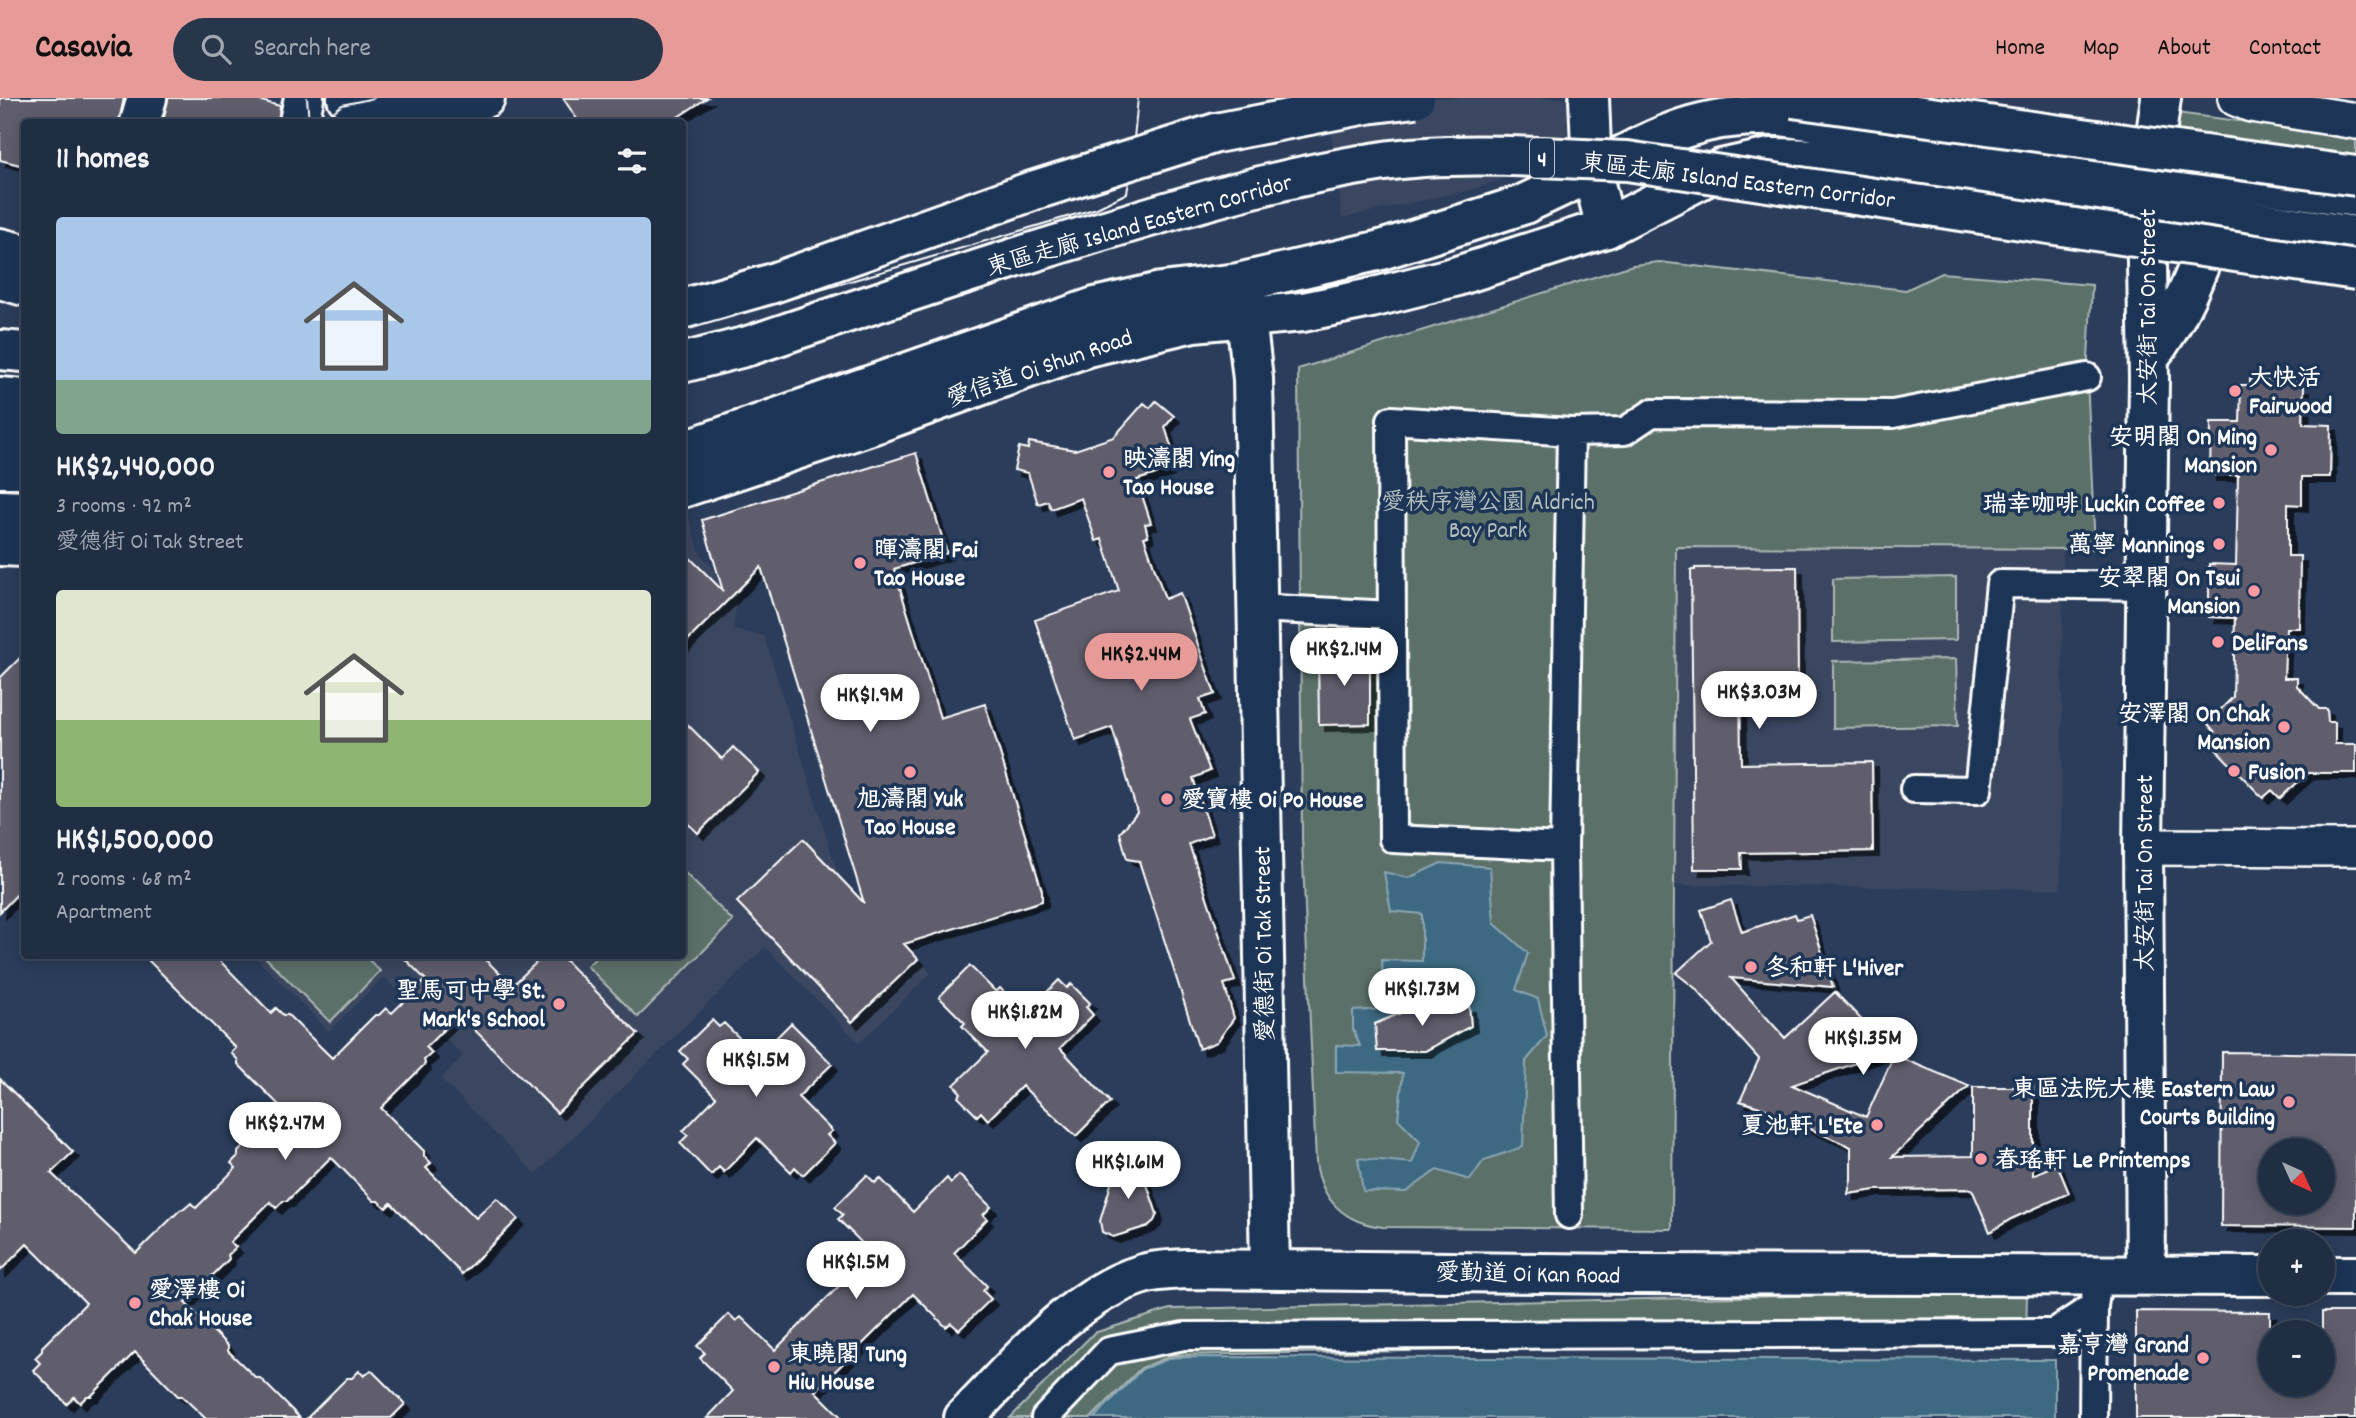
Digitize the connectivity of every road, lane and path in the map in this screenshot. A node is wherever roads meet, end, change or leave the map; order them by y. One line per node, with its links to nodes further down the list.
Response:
1 (147, 98): 10 (main road)
2 (304, 98): 11 (main road)
3 (347, 98): 4 (main road)
4 (485, 98)
5 (1415, 98): 28 (main road, bridge)
6 (1589, 98): 14 (main road)
7 (1793, 98): 15 (main road, bridge)
8 (2161, 98): 13 (main road, 太安街 Tai On Street)
9 (2236, 98): 12 (street)
10 (141, 119)
11 (300, 119)
12 (2356, 121)
13 (2150, 169): 14 (main road, 愛信道 Oi Shun Road); 16 (main road, 愛信道 Oi Shun Road); 18 (main road, 太安街 Tai On Street)
14 (1592, 172): 20 (main road); 27 (main road, 愛信道 Oi Shun Road)
15 (2356, 176)
16 (2237, 181): 17 (main road, 愛信道 Oi Shun Road); 19 (main road)
17 (2356, 197)
18 (2146, 206): 19 (main road, 愛信道 Oi Shun Road); 20 (main road, 愛信道 Oi Shun Road); 31 (main road, 太安街 Tai On Street)
19 (2219, 215): 21 (main road, 愛信道 Oi Shun Road); 31 (main road)
20 (1606, 228): 27 (main road, 愛信道 Oi Shun Road)
21 (2356, 236)
22 (0, 248): 23 (main road)
23 (21, 253)
24 (2356, 270): 32 (main road, 東區走廊 Island Eastern Corridor / 4, bridge)
25 (0, 279): 26 (main road)
26 (21, 285)
27 (1242, 301): 39 (main road, 愛信道 Oi Shun Road); 42 (main road, 愛信道 Oi Shun Road); 48 (main road, 愛德街 Oi Tak Street)
28 (686, 308)
29 (0, 350): 30 (main road)
30 (21, 352)
31 (2149, 357): 47 (main road, 太安街 Tai On Street)
32 (686, 362)
33 (2087, 377): 38 (street)
34 (0, 397): 35 (main road)
35 (21, 399)
36 (0, 430): 37 (main road)
37 (21, 431)
38 (1571, 432): 49 (street); 51 (street)
39 (686, 450)
40 (0, 468): 41 (main road)
41 (21, 468)
42 (686, 487)
43 (0, 510): 44 (main road)
44 (21, 511)
45 (0, 546): 46 (main road)
46 (21, 547)
47 (2146, 586): 50 (street); 52 (main road, 太安街 Tai On Street)
48 (1257, 608): 49 (street); 55 (main road, 愛德街 Oi Tak Street)
49 (1392, 615): 51 (street)
50 (1914, 789)
51 (1564, 847): 54 (street)
52 (2143, 847): 53 (street); 56 (main road, 太安街 Tai On Street)
53 (2356, 848)
54 (1569, 1215)
55 (1270, 1270): 60 (main road, 愛勤道 Oi Kan Road); 61 (main road, 愛勤道 Oi Kan Road)
56 (2146, 1275): 57 (main road); 60 (main road, 愛勤道 Oi Kan Road)
57 (2258, 1276)
58 (2335, 1276): 59 (main road)
59 (2356, 1276)
60 (2097, 1290): 62 (street); 63 (street)
61 (964, 1418)
62 (1045, 1418)
63 (2092, 1418)

